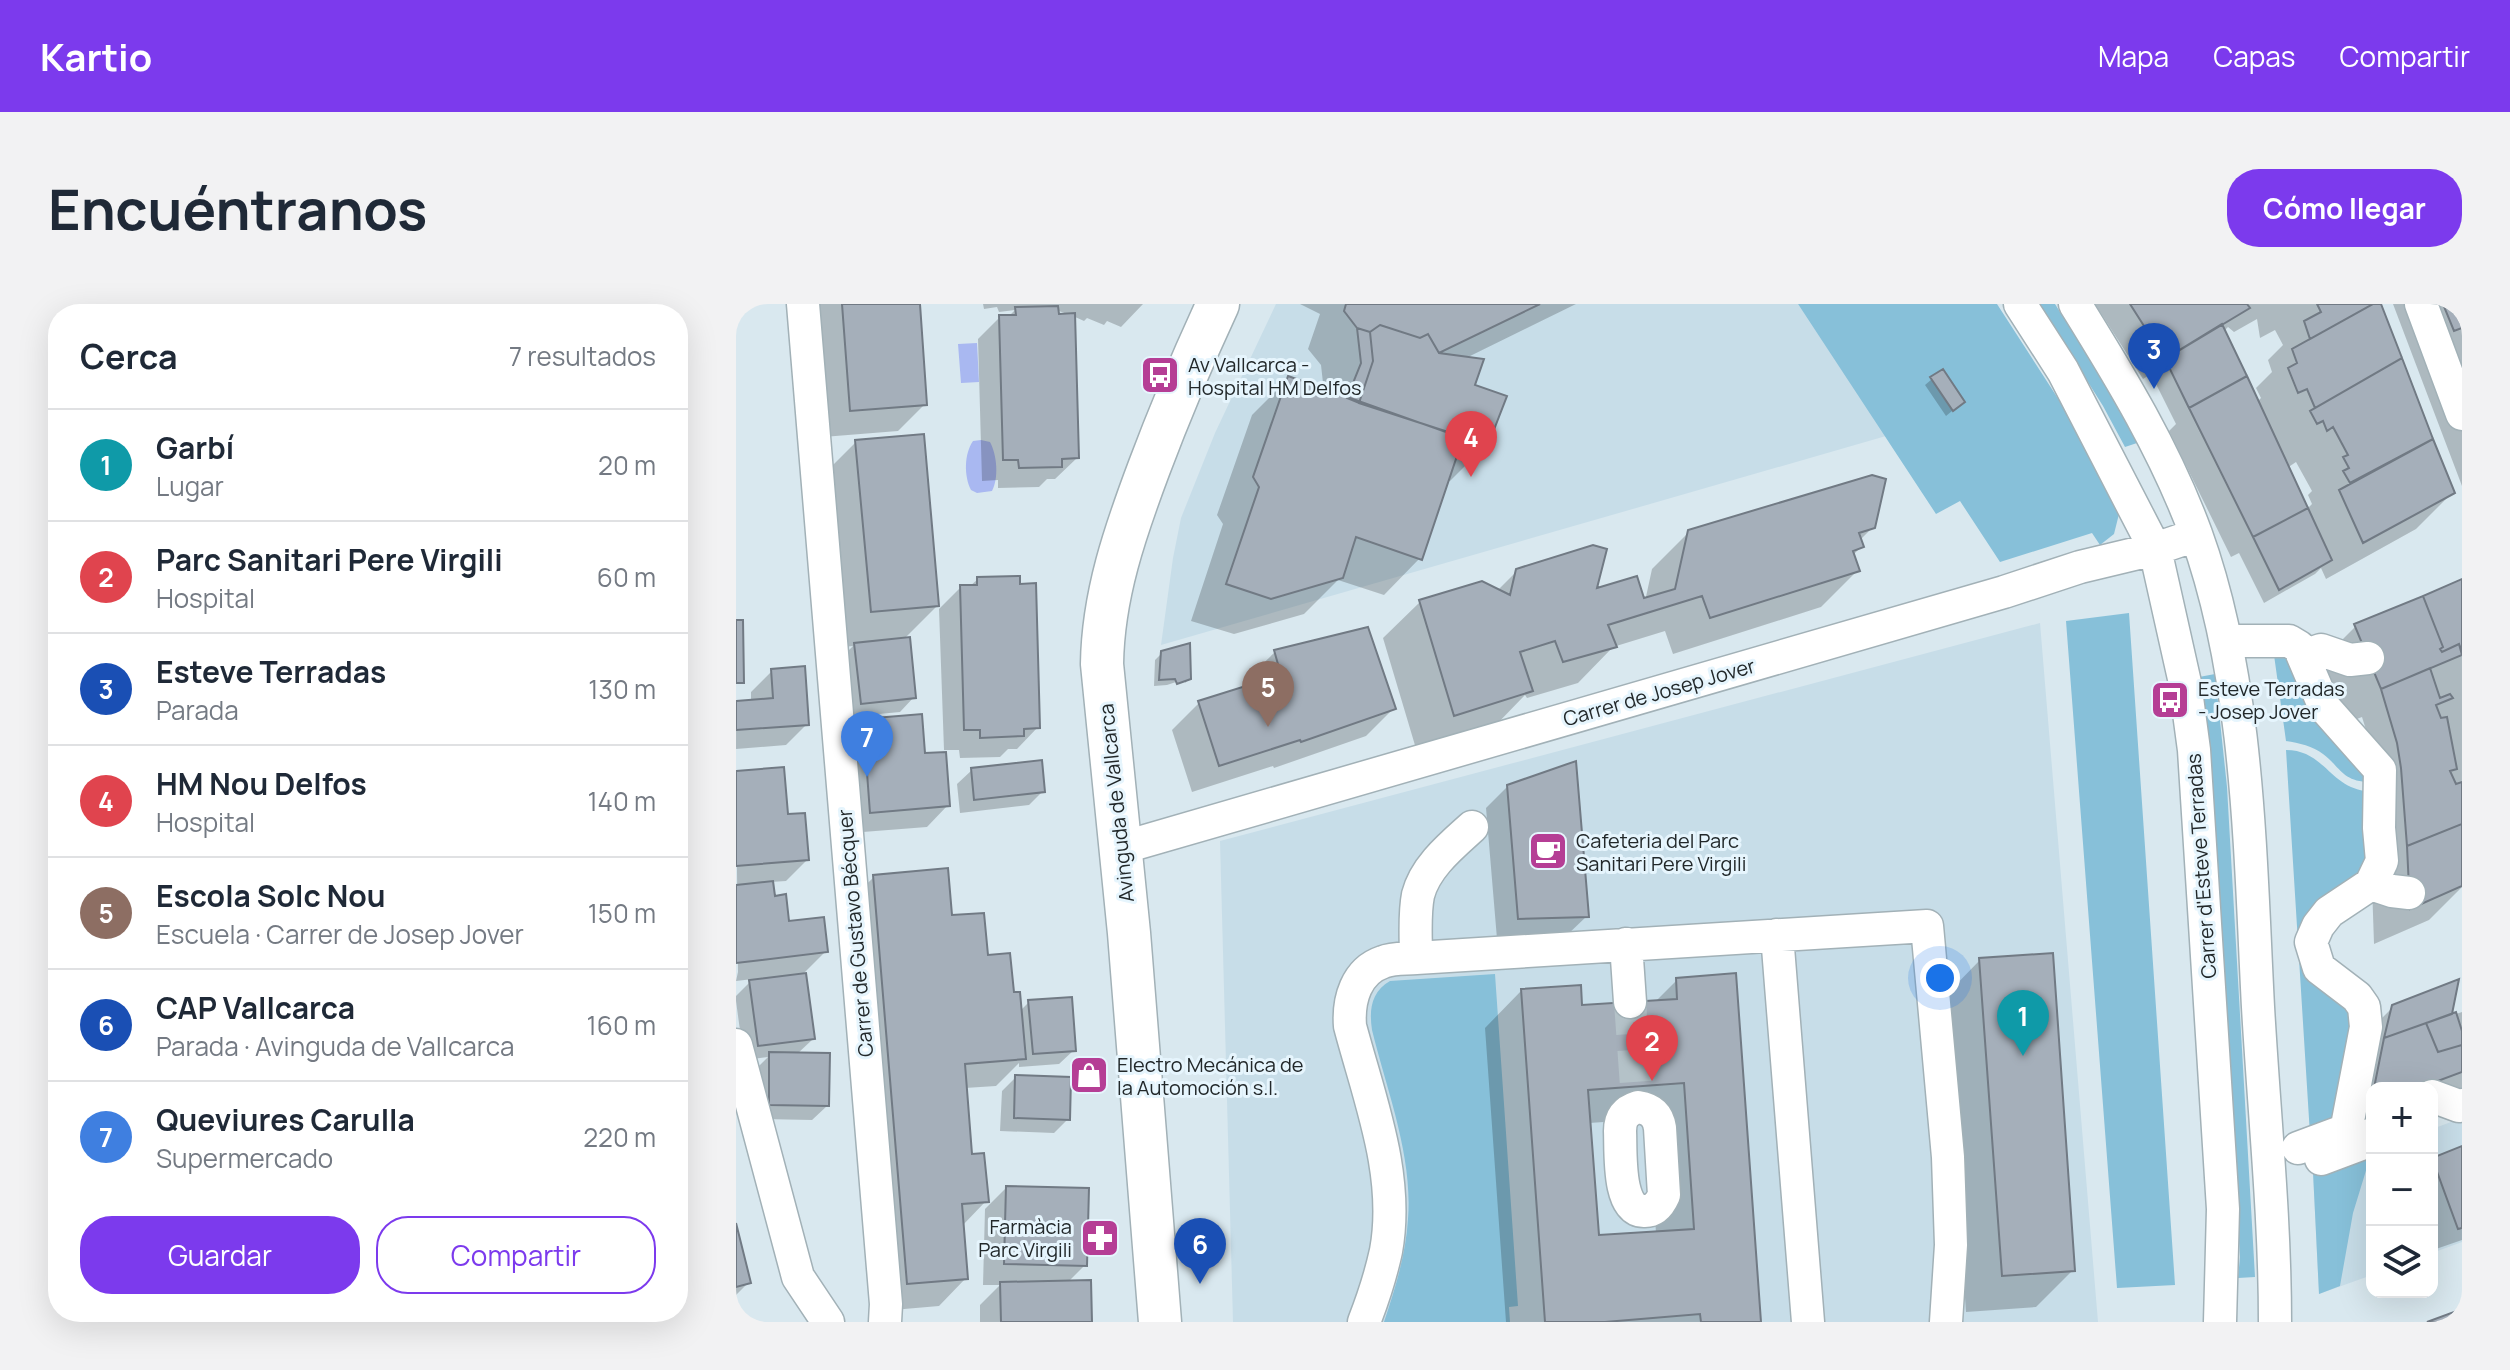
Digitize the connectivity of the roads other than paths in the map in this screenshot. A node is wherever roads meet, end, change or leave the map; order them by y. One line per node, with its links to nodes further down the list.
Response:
1 (803, 304): 25 (street, Carrer de Gustavo Bécquer)
2 (1218, 304): 13 (main road, Avinguda de Vallcarca)
3 (2020, 304): 8 (street, Carrer d'Esteve Terradas)
4 (2075, 304): 7 (street)
5 (2421, 304): 6 (street)
6 (2462, 414)
7 (2196, 535): 8 (street, Carrer de Josep Jover); 9 (street)
8 (2155, 549): 13 (street, Carrer de Josep Jover); 30 (street, Carrer d'Esteve Terradas)
9 (2226, 641): 10 (street); 31 (street)
10 (2303, 656): 11 (street); 14 (street)
11 (2368, 658)
12 (1472, 827): 18 (street)
13 (1121, 848): 26 (main road, Avinguda de Vallcarca)
14 (2371, 884): 15 (street); 23 (street)
15 (2409, 893)
16 (1777, 935): 17 (street); 28 (street); 29 (street)
17 (1626, 944): 18 (street); 19 (street)
18 (1416, 958): 27 (street)
19 (1630, 1002)
20 (736, 1045): 24 (street)
21 (2438, 1098): 22 (street)
22 (2462, 1105)
23 (2366, 1142)
24 (828, 1322)
25 (885, 1322)
26 (1160, 1322)
27 (1364, 1322)
28 (1808, 1322)
29 (1946, 1322)
30 (2220, 1322)
31 (2275, 1322)

